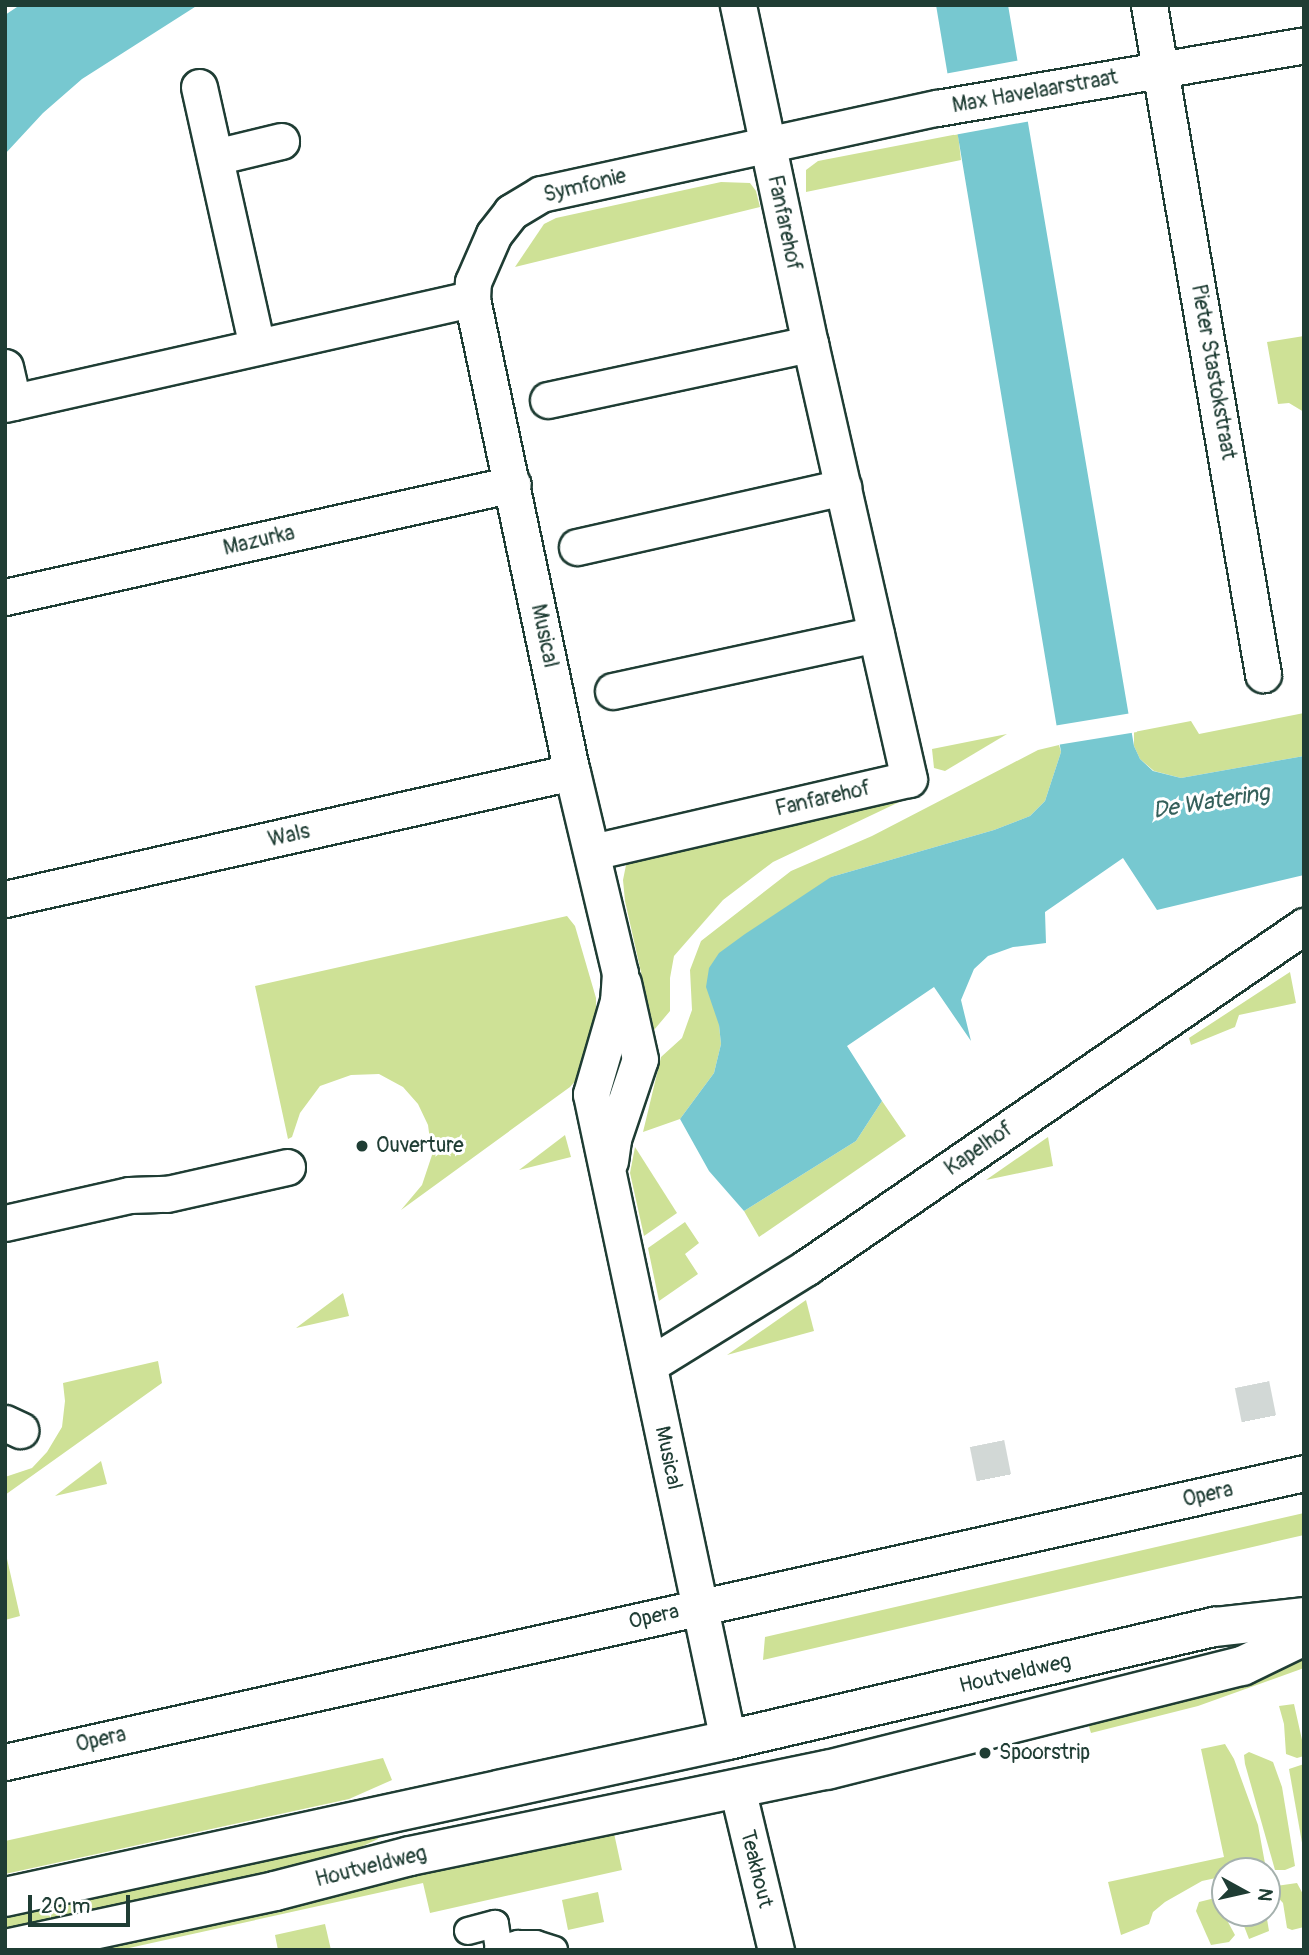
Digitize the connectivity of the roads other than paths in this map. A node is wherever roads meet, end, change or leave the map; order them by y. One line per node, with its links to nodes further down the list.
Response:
1 (738, 5): 7 (street, Fanfarehof)
2 (1149, 5): 4 (street, Pieter Stastokstraat)
3 (1304, 45): 4 (street, Max Havelaarstraat)
4 (1160, 71): 7 (street, Max Havelaarstraat); 20 (street, Pieter Stastokstraat)
5 (198, 87): 8 (street)
6 (281, 141): 8 (street)
7 (767, 144): 9 (street, Symfonie); 10 (street, Fanfarehof)
8 (215, 157): 11 (street)
9 (472, 299): 11 (street); 15 (street, Musical)
10 (810, 344): 13 (street); 16 (street, Fanfarehof)
11 (257, 347): 14 (street)
12 (5, 367): 14 (street)
13 (548, 400)
14 (9, 403)
15 (513, 484): 18 (street, Mazurka); 22 (street, Musical)
16 (843, 487): 17 (street); 19 (street, Fanfarehof)
17 (577, 547)
18 (5, 597)
19 (876, 634): 21 (street); 23 (street, Fanfarehof)
20 (1263, 674)
21 (613, 691)
22 (572, 772): 23 (street, Musical); 24 (street, Wals)
23 (592, 852): 28 (street, Musical)
24 (5, 900)
25 (1304, 926): 28 (street, Kapelhof)
26 (287, 1167): 27 (street)
27 (5, 1223)
28 (649, 1365): 30 (street, Musical)
29 (1304, 1473): 30 (street, Opera)
30 (699, 1606): 33 (street, Musical); 34 (street, Opera)
31 (1304, 1617): 33 (street, Houtveldweg)
32 (1304, 1636): 35 (street, Houtveldweg)
33 (728, 1740): 35 (street); 36 (street, Houtveldweg)
34 (5, 1762)
35 (737, 1788): 38 (street, Houtveldweg); 41 (street, Teakhout)
36 (5, 1897)
37 (468, 1931): 39 (street)
38 (5, 1949)
39 (498, 1949): 40 (street)
40 (554, 1950)
41 (776, 1950)

